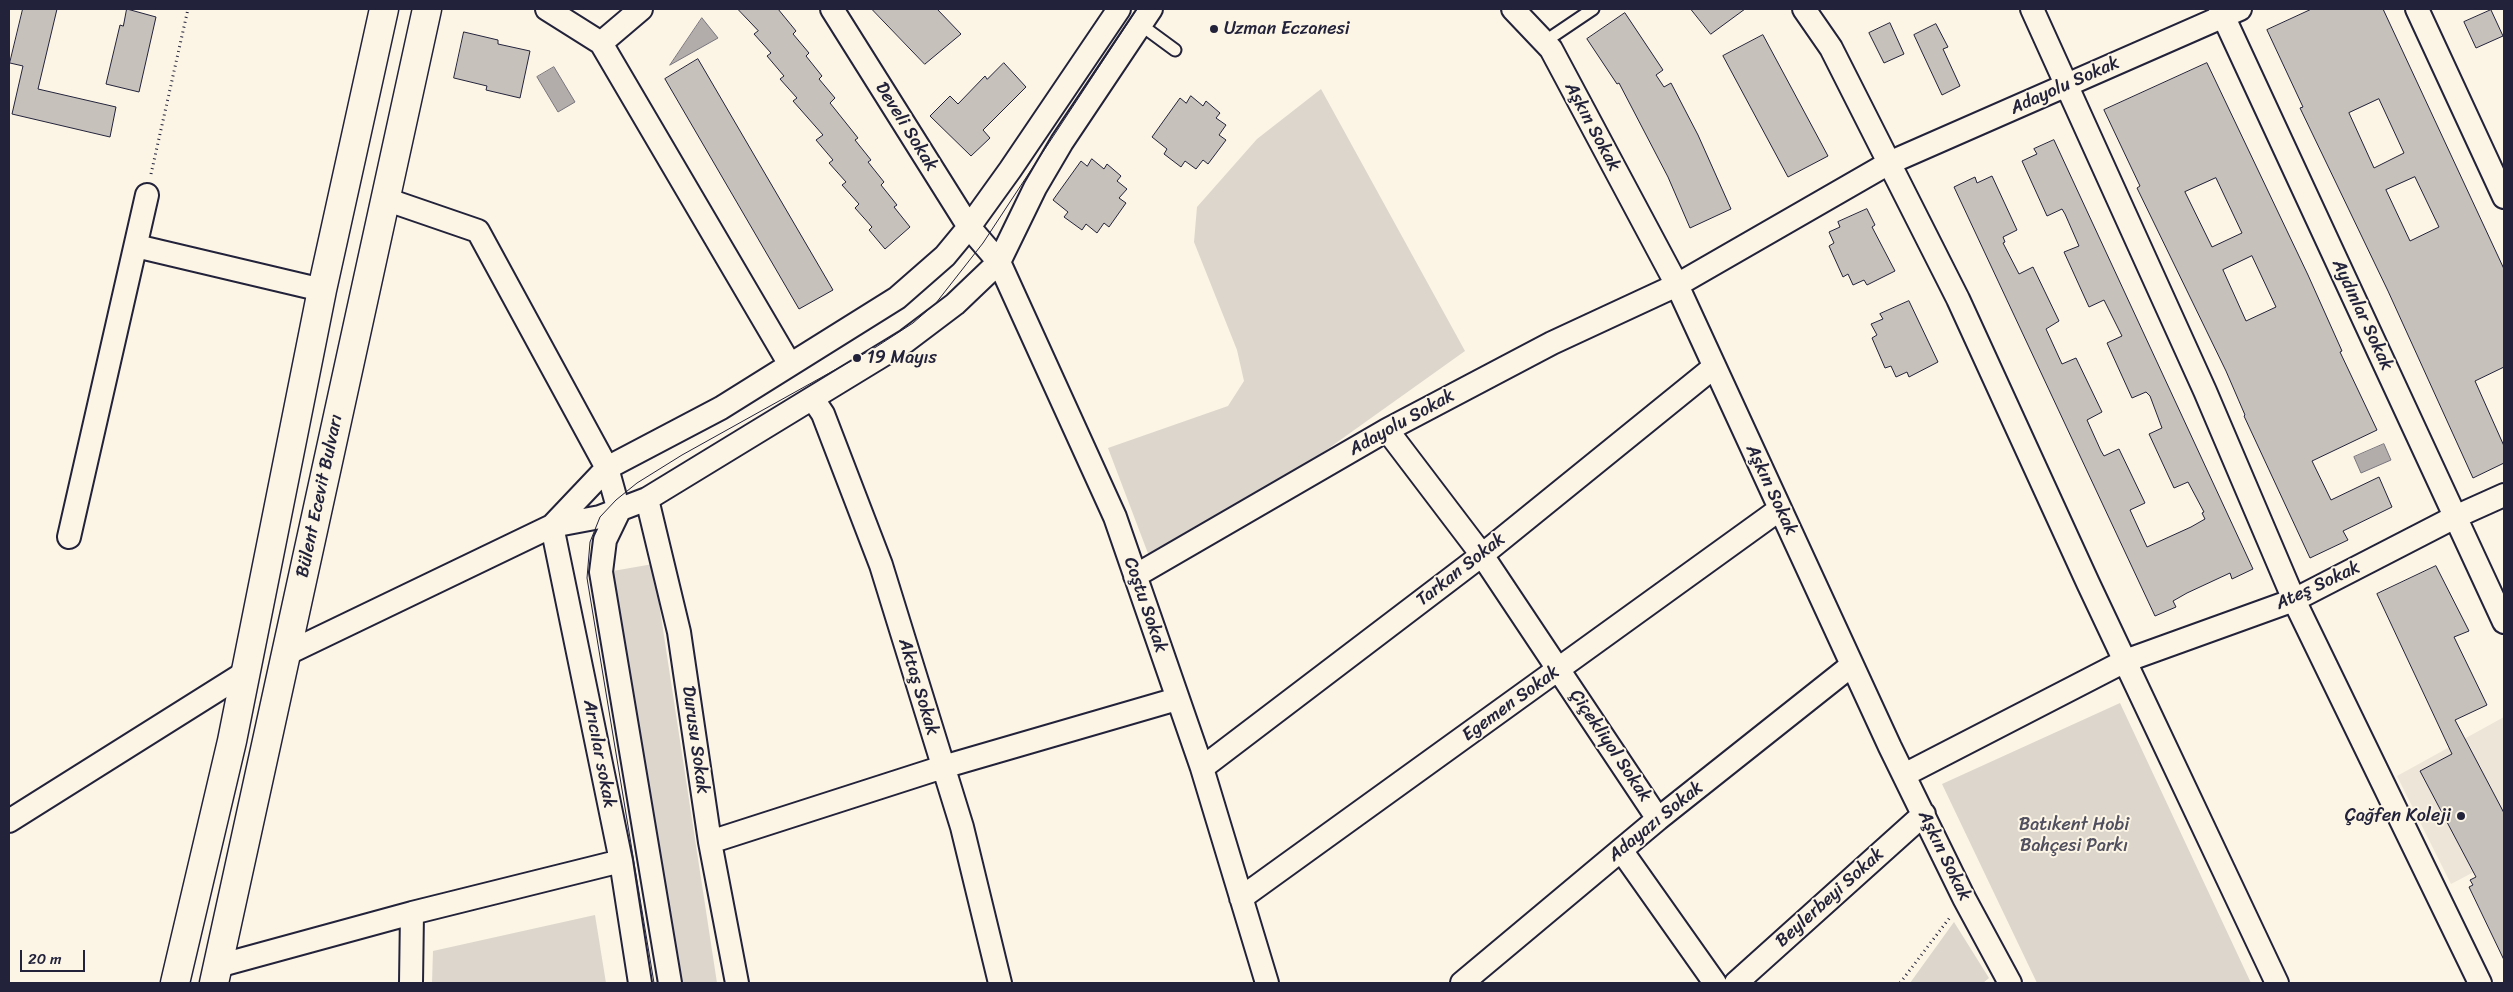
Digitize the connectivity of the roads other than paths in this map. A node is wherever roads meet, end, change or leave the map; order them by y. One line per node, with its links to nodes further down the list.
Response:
1 (384, 9): 26 (main road)
2 (427, 9): 21 (main road, Bülent Ecevit Bulvarı)
3 (547, 9): 15 (street)
4 (641, 9): 15 (street)
5 (832, 9): 22 (street, Develi Sokak)
6 (1513, 9): 14 (street, Aşkın Sokak)
7 (1593, 9): 14 (lane)
8 (1804, 9): 18 (street)
9 (2032, 9): 17 (street)
10 (2417, 9): 20 (street)
11 (1113, 12): 22 (street)
12 (2228, 12): 17 (street, Adayolu Sokak); 36 (street, Aydınlar Sokak)
13 (1146, 17): 16 (lane); 24 (street)
14 (1544, 42): 25 (street, Aşkın Sokak)
15 (601, 44): 27 (street)
16 (1175, 50)
17 (2068, 85): 18 (street, Adayolu Sokak); 41 (street)
18 (1889, 163): 25 (street, Adayolu Sokak); 44 (street)
19 (147, 195): 23 (street)
20 (2504, 197)
21 (385, 199): 31 (street); 43 (main road, Bülent Ecevit Bulvarı)
22 (976, 235): 24 (street, Coştu Sokak); 27 (street)
23 (136, 246): 26 (street); 38 (street)
24 (999, 262): 29 (street); 40 (street, Coştu Sokak)
25 (1677, 285): 28 (street, Aşkın Sokak); 30 (street, Adayolu Sokak)
26 (322, 290): 47 (main road)
27 (789, 363): 31 (street)
28 (1714, 367): 34 (street, Aşkın Sokak); 39 (street, Tarkan Sokak)
29 (813, 399): 33 (street); 49 (street, Aktaş Sokak)
30 (1387, 430): 39 (street, Çiçekliyol Sokak); 40 (street, Adayolu Sokak)
31 (607, 468): 35 (street); 37 (street)
32 (2504, 495): 36 (street, Ateş Sokak)
33 (647, 499): 35 (street); 55 (street, Durusu Sokak)
34 (1780, 509): 45 (street, Aşkın Sokak); 46 (street, Egemen Sokak)
35 (619, 511): 37 (street); 64 (street)
36 (2456, 517): 41 (street, Ateş Sokak); 42 (street, Aydınlar Sokak)
37 (552, 526): 43 (street); 57 (street, Arıcılar sokak)
38 (69, 537)
39 (1482, 555): 46 (street, Çiçekliyol Sokak); 50 (street, Tarkan Sokak)
40 (1135, 576): 48 (street, Coştu Sokak)
41 (2294, 600): 44 (street, Ateş Sokak); 73 (street)
42 (2504, 622)
43 (286, 654): 60 (main road, Bülent Ecevit Bulvarı)
44 (2125, 661): 51 (street, Ateş Sokak); 72 (street)
45 (1852, 665): 51 (street, Aşkın Sokak); 53 (street, Adayazı Sokak)
46 (1559, 670): 53 (street, Çiçekliyol Sokak); 58 (street, Egemen Sokak)
47 (246, 672): 54 (street); 61 (main road)
48 (1177, 699): 49 (street); 50 (street, Coştu Sokak)
49 (943, 767): 55 (street); 66 (street, Aktaş Sokak)
50 (1202, 768): 58 (street, Coştu Sokak)
51 (1904, 775): 52 (street, Aşkın Sokak)
52 (1924, 814): 70 (street, Beylerbeyi Sokak); 71 (street, Aşkın Sokak)
53 (1658, 819): 56 (street, Adayazı Sokak)
54 (9, 821)
55 (710, 842): 65 (street, Durusu Sokak)
56 (1621, 850): 68 (street, Adayazı Sokak); 69 (street)
57 (621, 861): 59 (street); 63 (street, Arıcılar sokak)
58 (1241, 898): 67 (street, Coştu Sokak)
59 (412, 913): 60 (street); 62 (street)
60 (216, 975)
61 (174, 983)
62 (411, 983)
63 (640, 983)
64 (670, 983)
65 (736, 983)
66 (1000, 983)
67 (1267, 983)
68 (1462, 983)
69 (1715, 983)
70 (1736, 983)
71 (2010, 983)
72 (2277, 983)
73 (2480, 983)

